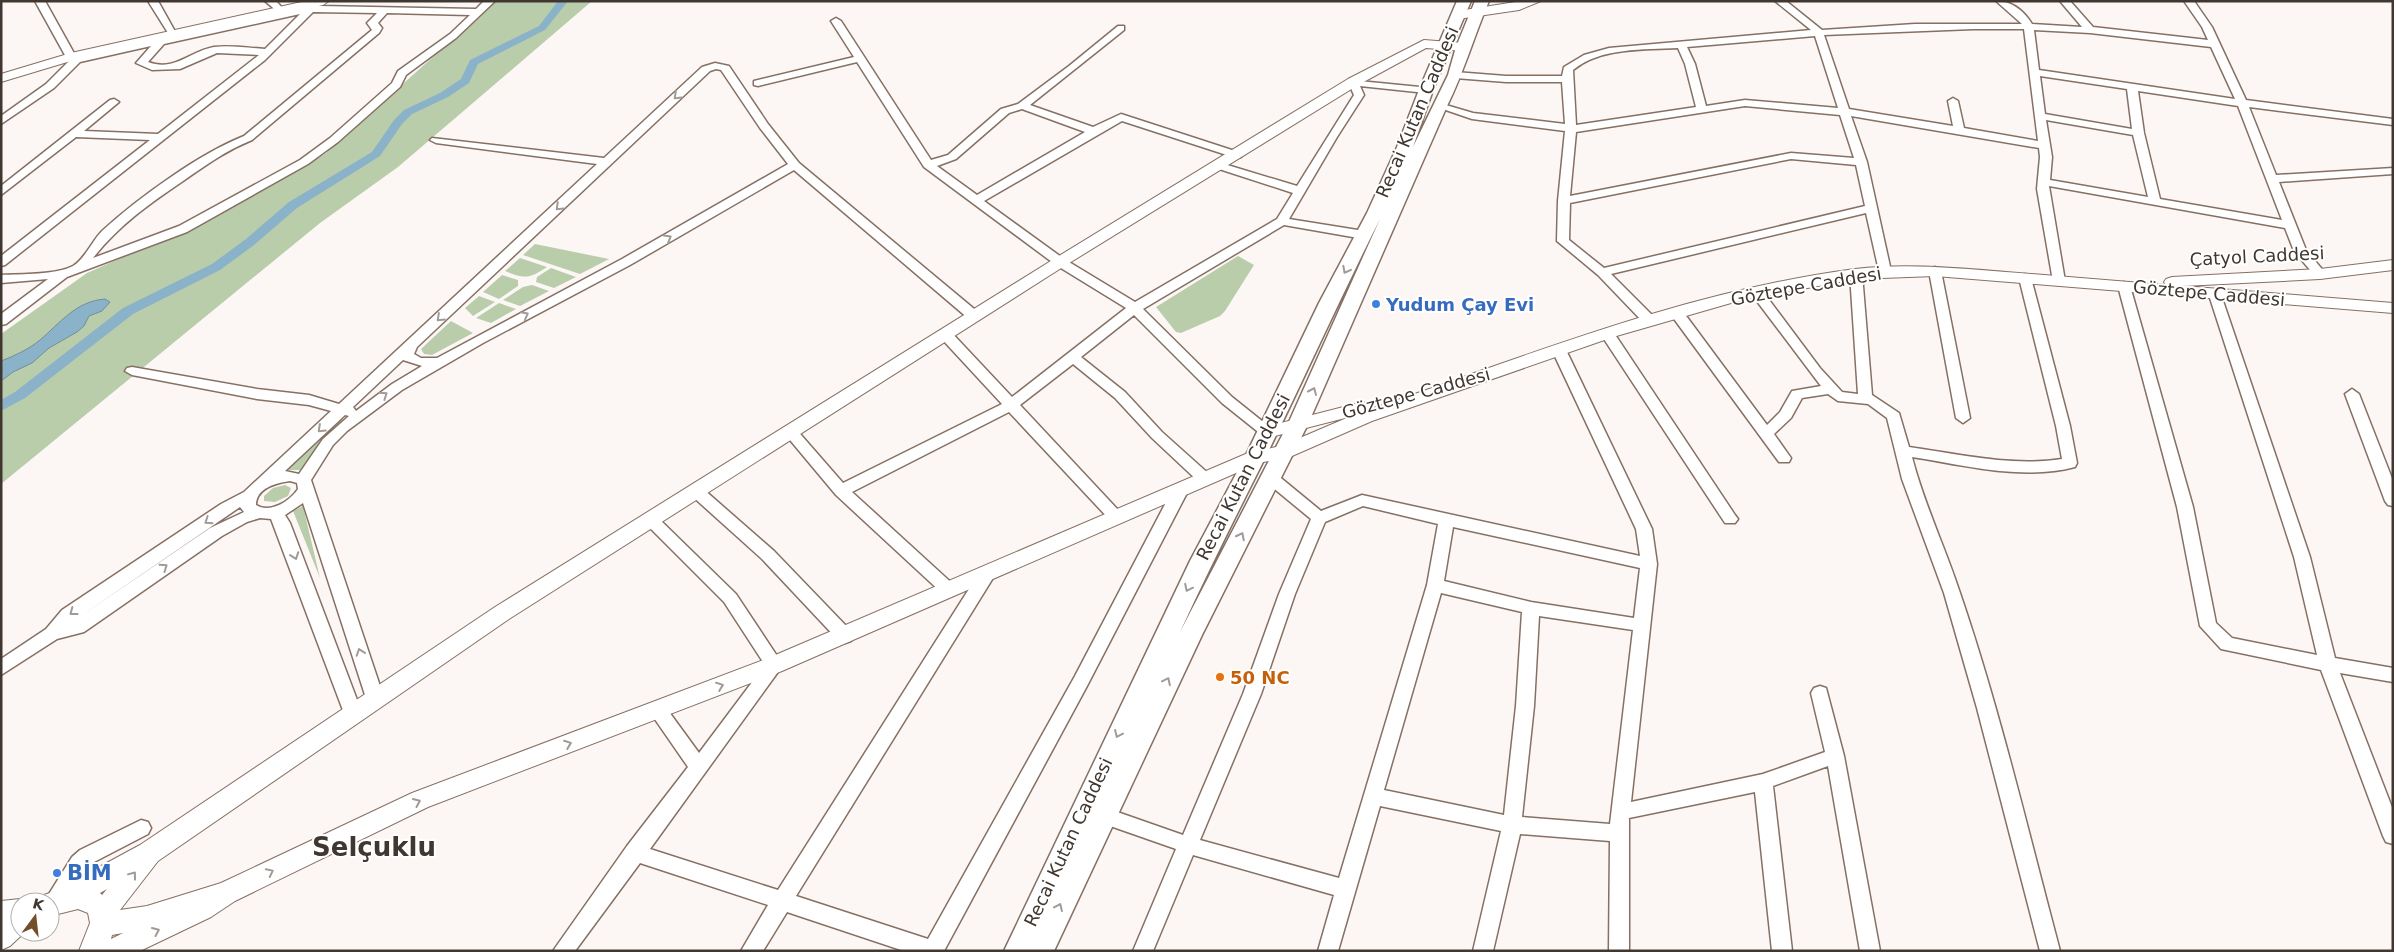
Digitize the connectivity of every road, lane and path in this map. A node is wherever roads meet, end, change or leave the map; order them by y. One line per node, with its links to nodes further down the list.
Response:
1 (40, 1): 26 (street)
2 (153, 1): 20 (street)
3 (270, 1): 13 (street)
4 (490, 1): 14 (street)
5 (1535, 1): 11 (street)
6 (1780, 1): 19 (street)
7 (2001, 1): 16 (street)
8 (2065, 1): 18 (street)
9 (2189, 1): 23 (street)
10 (317, 4): 12 (street); 13 (street); 21 (street); 25 (street)
11 (1470, 7): 24 (main road, Recai Kutan Caddesi)
12 (386, 10): 14 (street); 76 (street)
13 (282, 11): 20 (street)
14 (478, 12): 76 (street)
15 (836, 21): 27 (street)
16 (2028, 24): 18 (street); 19 (street); 28 (street)
17 (1120, 28): 40 (street)
18 (2090, 30): 23 (street)
19 (1818, 31): 22 (street); 42 (street)
20 (173, 34): 26 (street)
21 (161, 41): 25 (street); 26 (street)
22 (1681, 44): 31 (street); 41 (street)
23 (2215, 44): 38 (street)
24 (1454, 45): 29 (main road, Recai Kutan Caddesi); 32 (street); 35 (main road, Recai Kutan Caddesi)
25 (268, 52): 52 (street)
26 (77, 57): 30 (street); 39 (street)
27 (859, 59): 33 (street); 58 (street)
28 (2033, 72): 34 (street); 44 (street)
29 (1455, 75): 31 (street); 35 (main road, Recai Kutan Caddesi)
30 (2, 76)
31 (1568, 79): 47 (street)
32 (1353, 82): 35 (street); 55 (street); 64 (street)
33 (758, 83)
34 (2132, 86): 38 (street); 50 (street)
35 (1433, 98): 47 (street); 72 (main road, Recai Kutan Caddesi); 110 (main road, Recai Kutan Caddesi, one-way to 35)
36 (1953, 101): 49 (street)
37 (114, 102): 51 (street)
38 (2242, 103): 46 (street); 62 (street)
39 (23, 106): 43 (street); 45 (street)
40 (1022, 106): 48 (street); 58 (street)
41 (1702, 110): 42 (street); 47 (street)
42 (1846, 112): 49 (street); 57 (street)
43 (1, 113)
44 (2040, 116): 50 (street); 54 (street)
45 (1, 121)
46 (2393, 122)
47 (1571, 129): 67 (street)
48 (1094, 131): 55 (street); 66 (street)
49 (1959, 131): 54 (street)
50 (2138, 133): 68 (street)
51 (73, 134): 52 (street); 65 (street)
52 (159, 137): 73 (street)
53 (436, 140): 56 (street)
54 (2044, 145): 63 (street)
55 (1237, 155): 60 (street)
56 (606, 162): 59 (street, one-way to 56); 97 (street, one-way to 97)
57 (1861, 162): 67 (street); 69 (street)
58 (928, 165): 66 (street)
59 (795, 166): 92 (street); 100 (street, one-way to 59)
60 (1220, 166): 64 (street); 74 (street)
61 (2393, 171): 62 (street)
62 (2271, 179): 71 (street)
63 (2044, 182): 68 (street); 85 (street)
64 (1301, 190): 70 (street)
65 (1, 192)
66 (976, 201): 74 (street)
67 (1564, 201): 79 (street)
68 (2155, 202): 71 (street)
69 (1871, 208): 77 (street); 79 (street)
70 (1282, 221): 72 (street); 89 (street)
71 (2289, 225): 82 (street)
72 (1364, 235): 112 (main road, Recai Kutan Caddesi, one-way to 112)
73 (1, 262)
74 (1060, 262): 89 (street); 92 (street)
75 (2393, 265): 82 (street, Çatyol Caddesi)
76 (80, 268): 80 (street)
77 (1885, 271): 78 (street, Göztepe Caddesi); 81 (street, Göztepe Caddesi)
78 (1935, 271): 83 (street, Göztepe Caddesi); 109 (street)
79 (1602, 272): 93 (street)
80 (63, 274): 84 (street); 94 (street)
81 (1856, 274): 87 (street, Göztepe Caddesi); 105 (street)
82 (2320, 274): 86 (street, Çatyol Caddesi)
83 (2024, 278): 85 (street, Göztepe Caddesi); 115 (street)
84 (1, 279)
85 (2059, 281): 86 (street, Göztepe Caddesi)
86 (2124, 286): 88 (street, Göztepe Caddesi); 141 (street)
87 (1756, 292): 91 (street, Göztepe Caddesi); 103 (street)
88 (2215, 295): 90 (street, Göztepe Caddesi); 141 (street)
89 (1135, 308): 99 (street); 112 (street)
90 (2393, 308)
91 (1676, 312): 93 (street, Göztepe Caddesi); 113 (street)
92 (974, 316): 96 (street)
93 (1649, 320): 95 (street, Göztepe Caddesi)
94 (1, 321)
95 (1607, 333): 98 (street, Göztepe Caddesi); 131 (street)
96 (945, 334): 106 (street); 111 (street)
97 (411, 345): 100 (street); 107 (street)
98 (1559, 350): 102 (street, Göztepe Caddesi); 133 (street)
99 (1072, 356): 106 (street); 119 (street)
100 (438, 362): 108 (street, one-way to 100)
101 (132, 371): 107 (street)
102 (1454, 387): 110 (street, Göztepe Caddesi); 114 (street)
103 (1832, 390): 105 (street); 113 (street)
104 (2352, 394): 126 (street)
105 (1865, 399): 115 (street)
106 (1011, 405): 123 (street); 128 (street)
107 (340, 410): 108 (street); 120 (street, one-way to 120)
108 (360, 413): 121 (street)
109 (1963, 418)
110 (1298, 424): 112 (street, Göztepe Caddesi); 114 (main road, Recai Kutan Caddesi)
111 (790, 431): 123 (street); 124 (street)
112 (1267, 432): 116 (main road, Recai Kutan Caddesi)
113 (1766, 434): 117 (street)
114 (1285, 452): 116 (street); 118 (main road, Recai Kutan Caddesi)
115 (1904, 452): 182 (street)
116 (1254, 457): 119 (street); 174 (main road, Recai Kutan Caddesi, one-way to 174)
117 (1784, 458)
118 (1271, 478): 129 (street); 154 (main road, Recai Kutan Caddesi, one-way to 118)
119 (1205, 479): 122 (street)
120 (262, 484): 121 (street); 125 (street)
121 (304, 484): 127 (street); 146 (street, one-way to 121)
122 (1181, 489): 128 (street); 173 (street)
123 (841, 491): 136 (street)
124 (697, 492): 130 (street); 140 (street)
125 (249, 496): 127 (street); 139 (street, one-way to 139)
126 (2393, 501)
127 (267, 512): 139 (street, one-way to 127); 148 (street, one-way to 148)
128 (1115, 516): 134 (street)
129 (1320, 518): 132 (street); 159 (street)
130 (650, 519): 142 (street); 146 (street)
131 (1730, 519)
132 (1446, 520): 133 (street); 135 (street)
133 (1649, 564): 138 (street)
134 (987, 574): 136 (street); 167 (street)
135 (1435, 585): 137 (street); 152 (street)
136 (949, 590): 140 (street)
137 (1531, 608): 138 (street); 155 (street)
138 (1640, 626): 153 (street)
139 (52, 634): 143 (street)
140 (845, 636): 142 (street)
141 (2328, 664): 144 (street); 158 (street)
142 (774, 666): 147 (street, one-way to 142); 150 (street)
143 (1, 668)
144 (2393, 675)
145 (1820, 693): 149 (street)
146 (375, 698): 148 (street)
147 (658, 710): 150 (street); 163 (street, one-way to 147)
148 (353, 713): 161 (street)
149 (1835, 756): 151 (street); 181 (street)
150 (698, 766): 160 (street)
151 (1763, 782): 153 (street); 180 (street)
152 (1374, 796): 155 (street); 162 (street)
153 (1620, 812): 157 (street)
154 (1103, 815): 159 (street); 175 (main road, Recai Kutan Caddesi, one-way to 154)
155 (1512, 825): 157 (street); 178 (street)
156 (141, 828): 164 (street)
157 (1619, 833): 179 (street)
158 (2393, 836)
159 (1188, 845): 162 (street); 176 (street)
160 (634, 852): 167 (street); 171 (street)
161 (149, 853): 165 (street); 168 (street, one-way to 161)
162 (1346, 889): 177 (street)
163 (226, 893): 168 (street); 170 (street, one-way to 163)
164 (60, 898)
165 (60, 901)
166 (60, 902): 168 (street)
167 (782, 902): 172 (street); 173 (street)
168 (103, 919): 169 (street)
169 (92, 951)
170 (112, 951)
171 (562, 951)
172 (751, 951)
173 (933, 951)
174 (1018, 951)
175 (1039, 951)
176 (1144, 951)
177 (1328, 951)
178 (1483, 951)
179 (1619, 951)
180 (1782, 951)
181 (1870, 951)
182 (2050, 951)

